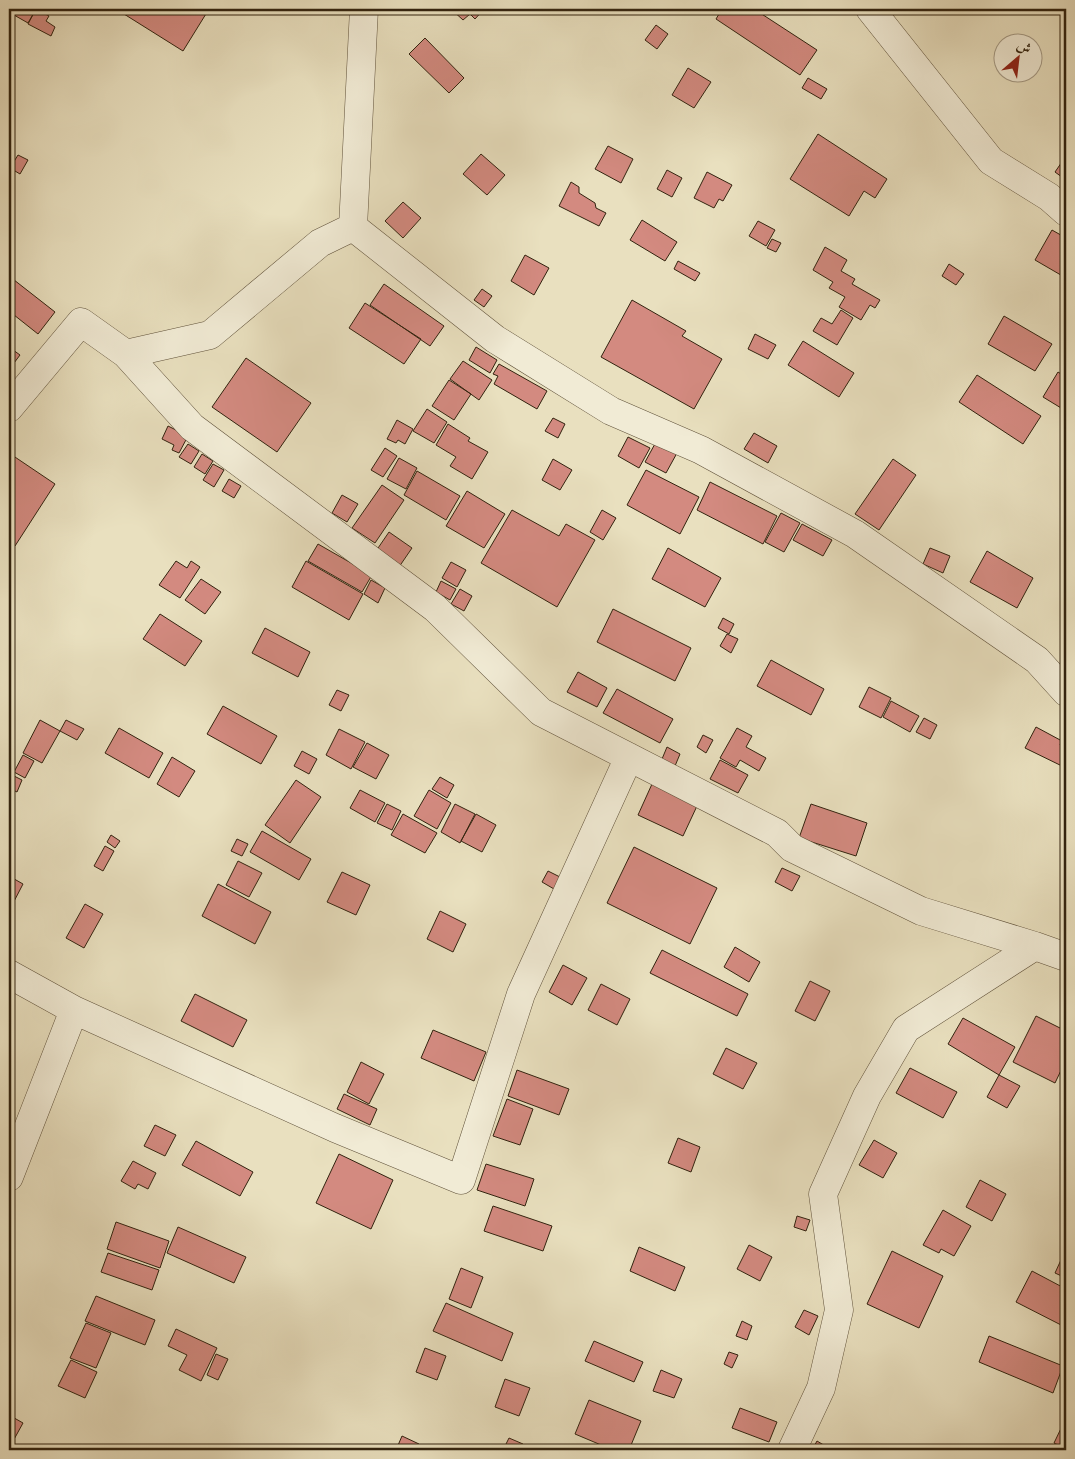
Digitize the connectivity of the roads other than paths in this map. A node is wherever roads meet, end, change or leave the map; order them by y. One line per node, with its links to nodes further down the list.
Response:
1 (364, 9): 4 (street)
2 (870, 9): 3 (street)
3 (1066, 212)
4 (353, 226): 5 (street); 7 (street)
5 (126, 354): 6 (street); 8 (street)
6 (9, 408)
7 (1066, 692)
8 (629, 757): 9 (street); 12 (street)
9 (1035, 946): 10 (street); 14 (street)
10 (1066, 957)
11 (9, 974): 12 (street)
12 (74, 1010): 13 (street)
13 (9, 1177)
14 (792, 1450)

